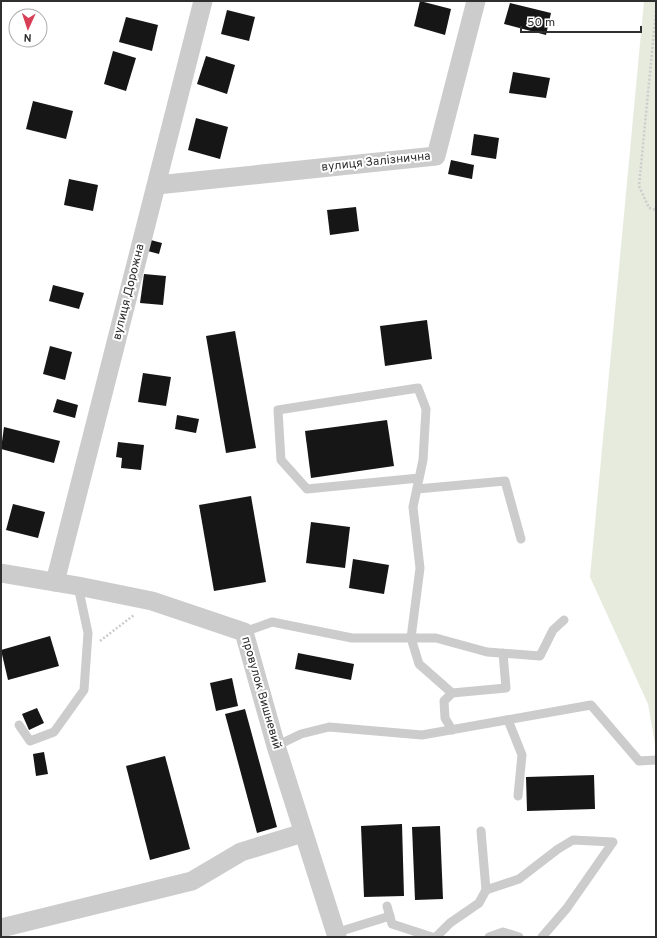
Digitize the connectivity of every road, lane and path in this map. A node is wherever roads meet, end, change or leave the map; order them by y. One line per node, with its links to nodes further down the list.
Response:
1 (203, 1): 4 (street, вулиця Дорожна)
2 (476, 1): 4 (street, вулиця Залізнична)
3 (656, 11): 5 (path)
4 (156, 185): 10 (street, вулиця Дорожна)
5 (656, 210)
6 (419, 478): 6 (lane); 7 (lane)
7 (417, 489): 8 (lane); 15 (lane)
8 (521, 539)
9 (1, 573): 10 (street, провулок Вишневий)
10 (55, 582): 11 (street, провулок Вишневий)
11 (78, 586): 12 (street, провулок Вишневий); 17 (lane)
12 (152, 601): 14 (street, провулок Вишневий); 17 (path)
13 (564, 620): 16 (lane)
14 (244, 632): 15 (lane); 22 (street, провулок Вишневий)
15 (411, 638): 16 (lane); 18 (lane)
16 (503, 653): 18 (lane)
17 (86, 654): 20 (lane)
18 (452, 693): 21 (lane)
19 (508, 720): 21 (lane); 23 (lane); 24 (lane)
20 (18, 725)
21 (452, 730): 22 (lane)
22 (276, 746): 26 (street, провулок Вишневий)
23 (656, 760)
24 (518, 796)
25 (480, 831): 27 (lane)
26 (303, 833): 30 (street); 31 (street, провулок Вишневий)
27 (486, 890): 33 (lane); 36 (lane)
28 (387, 906): 29 (lane)
29 (390, 916): 31 (lane); 32 (lane)
30 (1, 928)
31 (336, 935)
32 (432, 937)
33 (436, 937)
34 (489, 937): 35 (lane)
35 (519, 937)
36 (542, 937)

